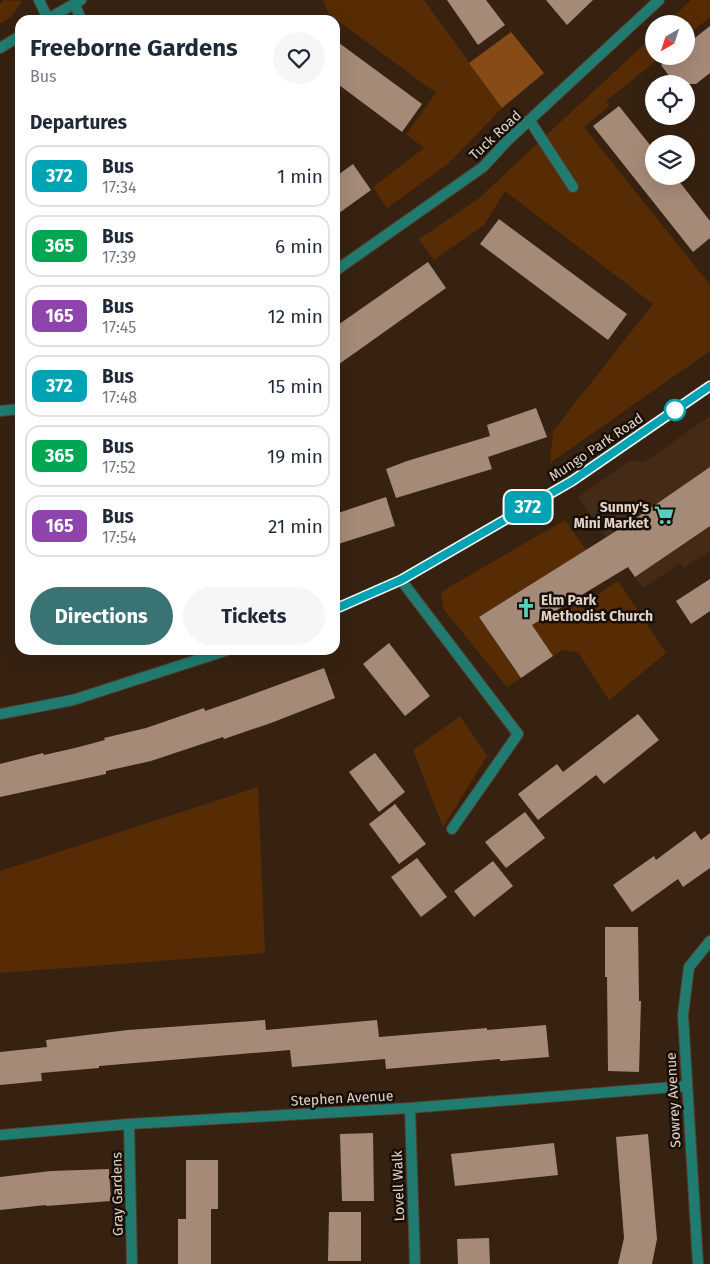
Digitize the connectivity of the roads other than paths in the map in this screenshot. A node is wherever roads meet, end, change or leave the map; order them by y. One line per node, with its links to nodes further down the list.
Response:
1 (39, 0): 4 (street)
2 (659, 0): 9 (street, Tuck Road)
3 (78, 2): 5 (street); 6 (street)
4 (45, 15)
5 (54, 15)
6 (80, 15)
7 (15, 39): 8 (street)
8 (0, 48)
9 (530, 121): 10 (street); 11 (street, Tuck Road)
10 (573, 186)
11 (340, 267)
12 (710, 386): 15 (street, Mungo Park Road)
13 (15, 410): 14 (street)
14 (0, 411)
15 (401, 580): 16 (street, Mungo Park Road); 19 (street)
16 (340, 607)
17 (212, 655): 18 (street)
18 (0, 714)
19 (452, 829)
20 (710, 941): 21 (street, Sowrey Avenue)
21 (686, 1086): 22 (street, Stephen Avenue); 27 (street, Sowrey Avenue)
22 (410, 1108): 23 (street, Stephen Avenue); 26 (street, Lovell Walk)
23 (129, 1124): 24 (street, Stephen Avenue); 25 (street, Gray Gardens)
24 (0, 1135)
25 (132, 1264)
26 (415, 1264)
27 (698, 1264)

